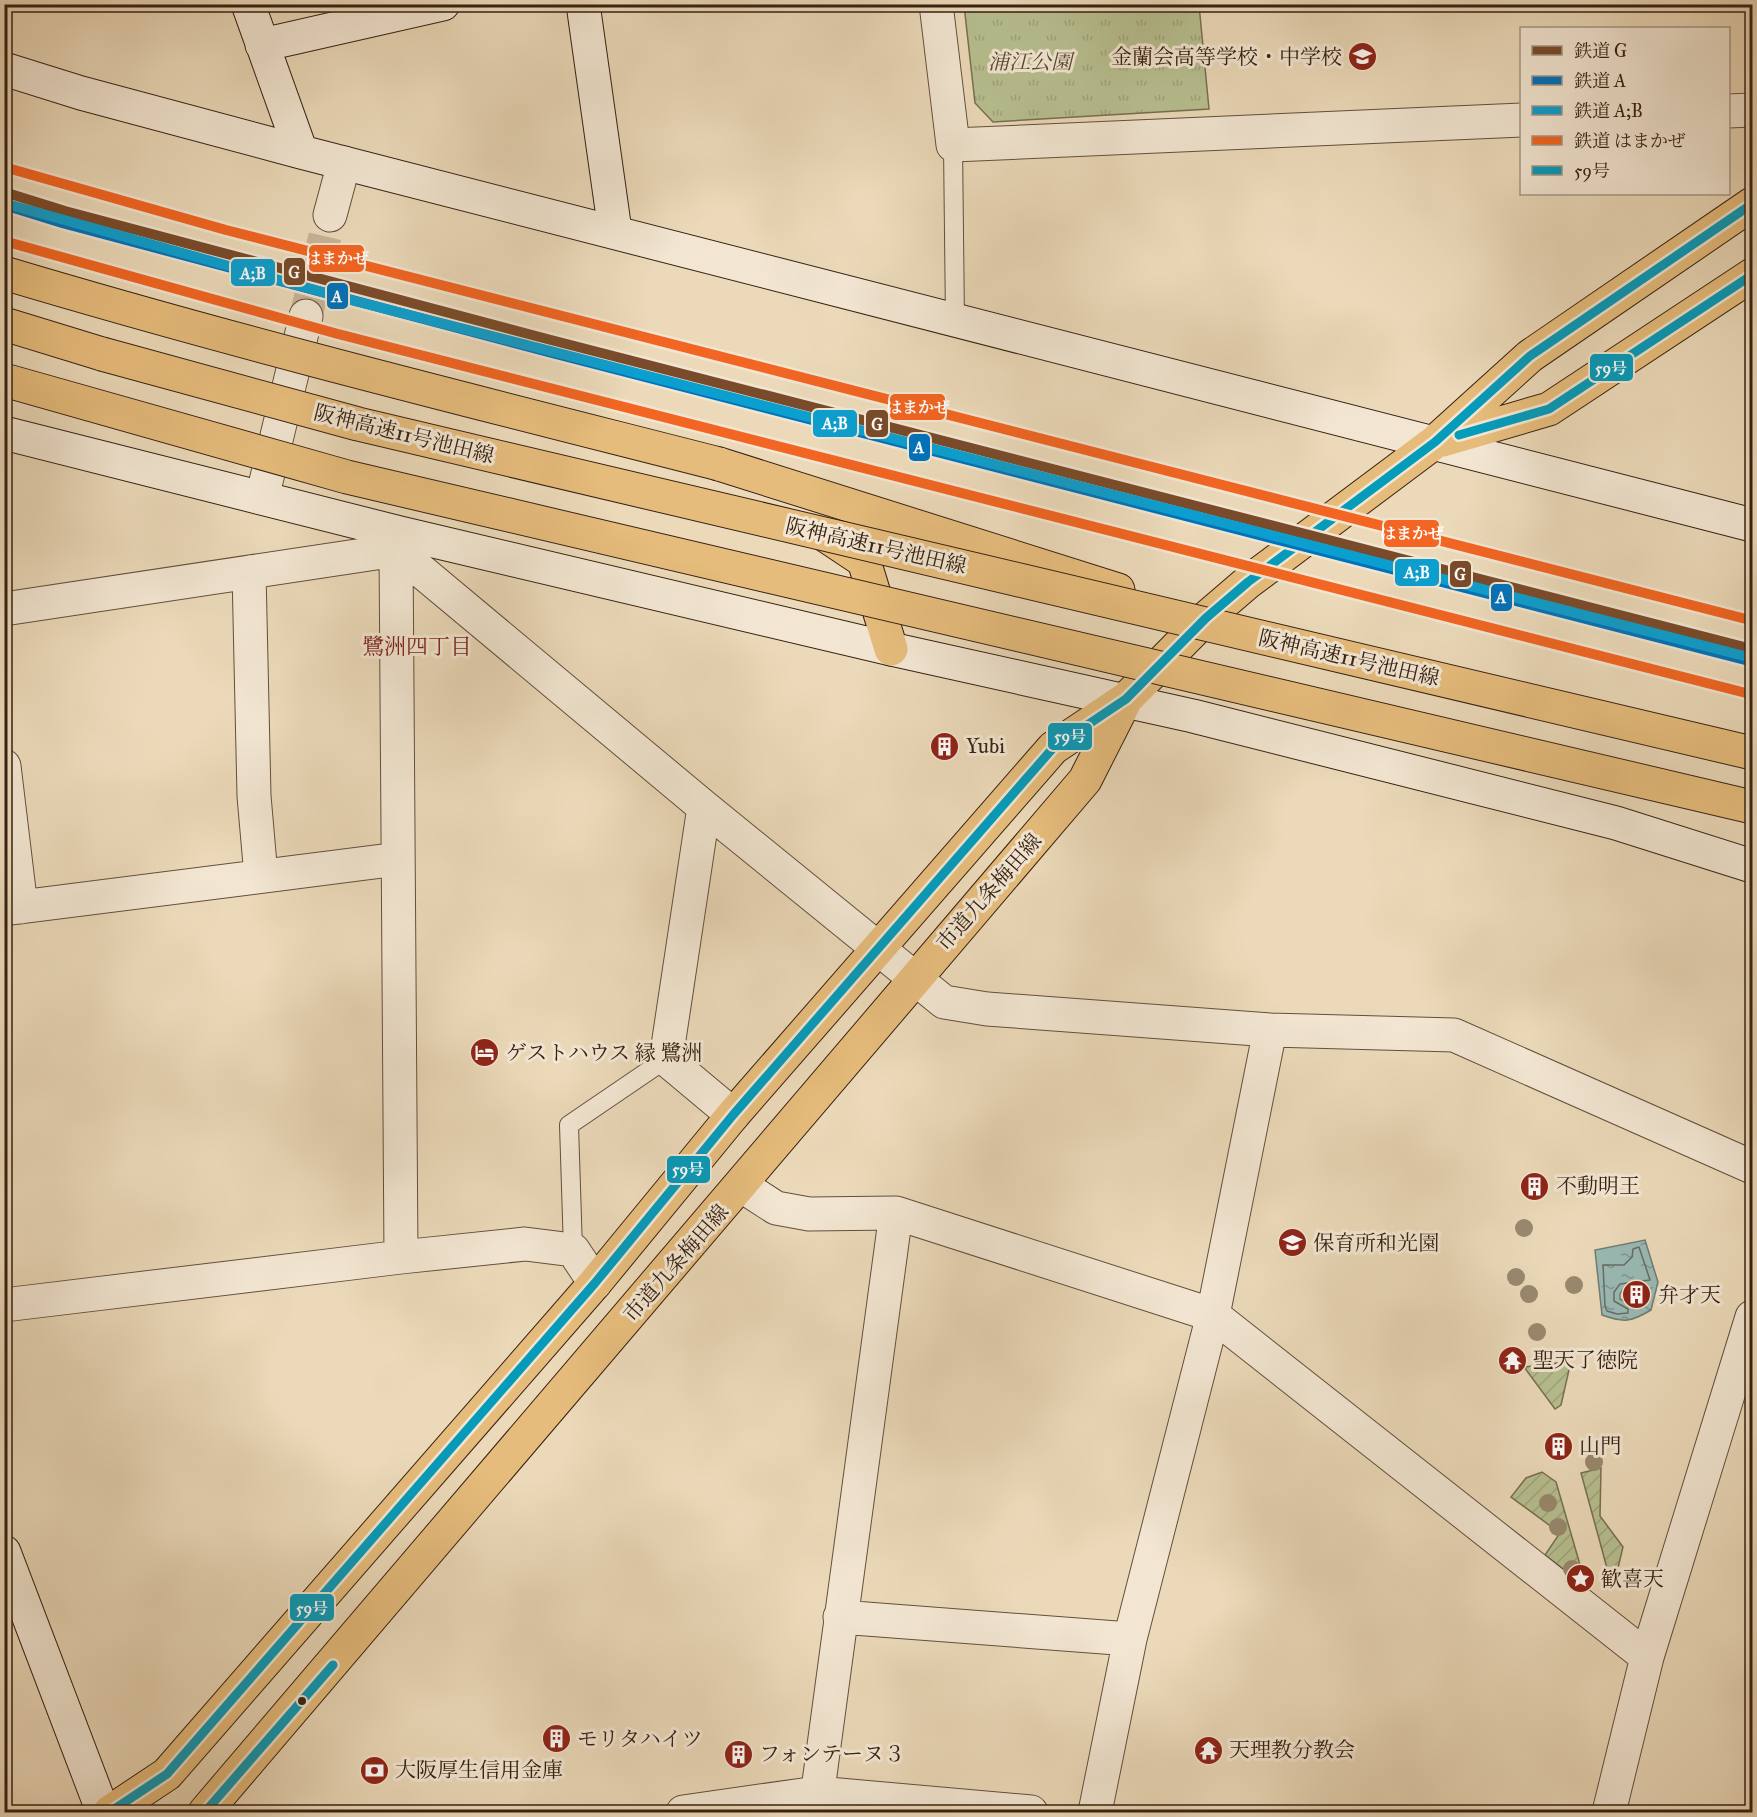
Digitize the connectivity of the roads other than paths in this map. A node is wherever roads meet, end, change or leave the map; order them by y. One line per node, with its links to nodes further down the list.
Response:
1 (249, 4): 5 (street)
2 (443, 4): 5 (street)
3 (583, 4): 15 (street)
4 (936, 4): 10 (street)
5 (262, 45): 11 (street)
6 (4, 69): 11 (street)
7 (1752, 110): 8 (street)
8 (1730, 111)
9 (1520, 120): 10 (street)
10 (953, 145): 19 (lane)
11 (301, 152): 12 (street)
12 (344, 163): 14 (street); 15 (street)
13 (1752, 204): 23 (main road, 市道九条梅田線)
14 (330, 215)
15 (615, 231): 19 (street)
16 (4, 273): 24 (main road, bridge)
17 (1752, 275): 23 (main road, 市道九条梅田線)
18 (306, 316): 25 (street)
19 (955, 321): 23 (street)
20 (4, 324): 33 (main road, 阪神高速11号池田線, bridge)
21 (4, 380): 35 (main road, bridge)
22 (4, 433): 25 (street)
23 (1435, 442): 26 (street); 30 (main road, 市道九条梅田線)
24 (719, 464): 30 (main road); 31 (main road)
25 (262, 498): 27 (street)
26 (1752, 525)
27 (398, 542): 28 (street); 31 (street); 36 (street); 40 (street)
28 (249, 572): 29 (street); 42 (street)
29 (4, 609)
30 (1206, 618): 32 (main road, 市道九条梅田線)
31 (891, 649): 32 (street)
32 (1125, 699): 41 (street); 44 (main road, 市道九条梅田線); 45 (main road, 市道九条梅田線)
33 (1752, 753)
34 (4, 766): 38 (street)
35 (1698, 794): 37 (main road, bridge); 39 (main road, bridge)
36 (704, 807): 44 (street); 47 (street)
37 (1752, 807)
38 (7, 813): 43 (street)
39 (1752, 816)
40 (398, 859): 42 (street); 53 (street)
41 (1752, 866)
42 (261, 876): 43 (street)
43 (13, 908)
44 (880, 949): 45 (street); 48 (main road, 市道九条梅田線)
45 (915, 979): 46 (street); 50 (main road, 市道九条梅田線)
46 (1270, 1030): 49 (street); 56 (street)
47 (666, 1059): 48 (street); 52 (lane)
48 (733, 1115): 54 (main road, 市道九条梅田線)
49 (1752, 1167)
50 (742, 1186): 51 (street); 66 (main road, 市道九条梅田線)
51 (896, 1214): 56 (street); 60 (street)
52 (573, 1250): 53 (street); 54 (street)
53 (401, 1257): 55 (street)
54 (594, 1283): 65 (main road, 市道九条梅田線)
55 (4, 1305)
56 (1213, 1315): 61 (street); 62 (street)
57 (1752, 1317): 58 (street)
58 (1741, 1394): 62 (street)
59 (4, 1552): 64 (street)
60 (840, 1617): 61 (street); 63 (street)
61 (1130, 1639): 69 (street)
62 (1647, 1657): 70 (street)
63 (816, 1803): 67 (street); 68 (street)
64 (103, 1812)
65 (110, 1812)
66 (205, 1812)
67 (683, 1812)
68 (1031, 1812)
69 (1095, 1812)
70 (1609, 1812)

